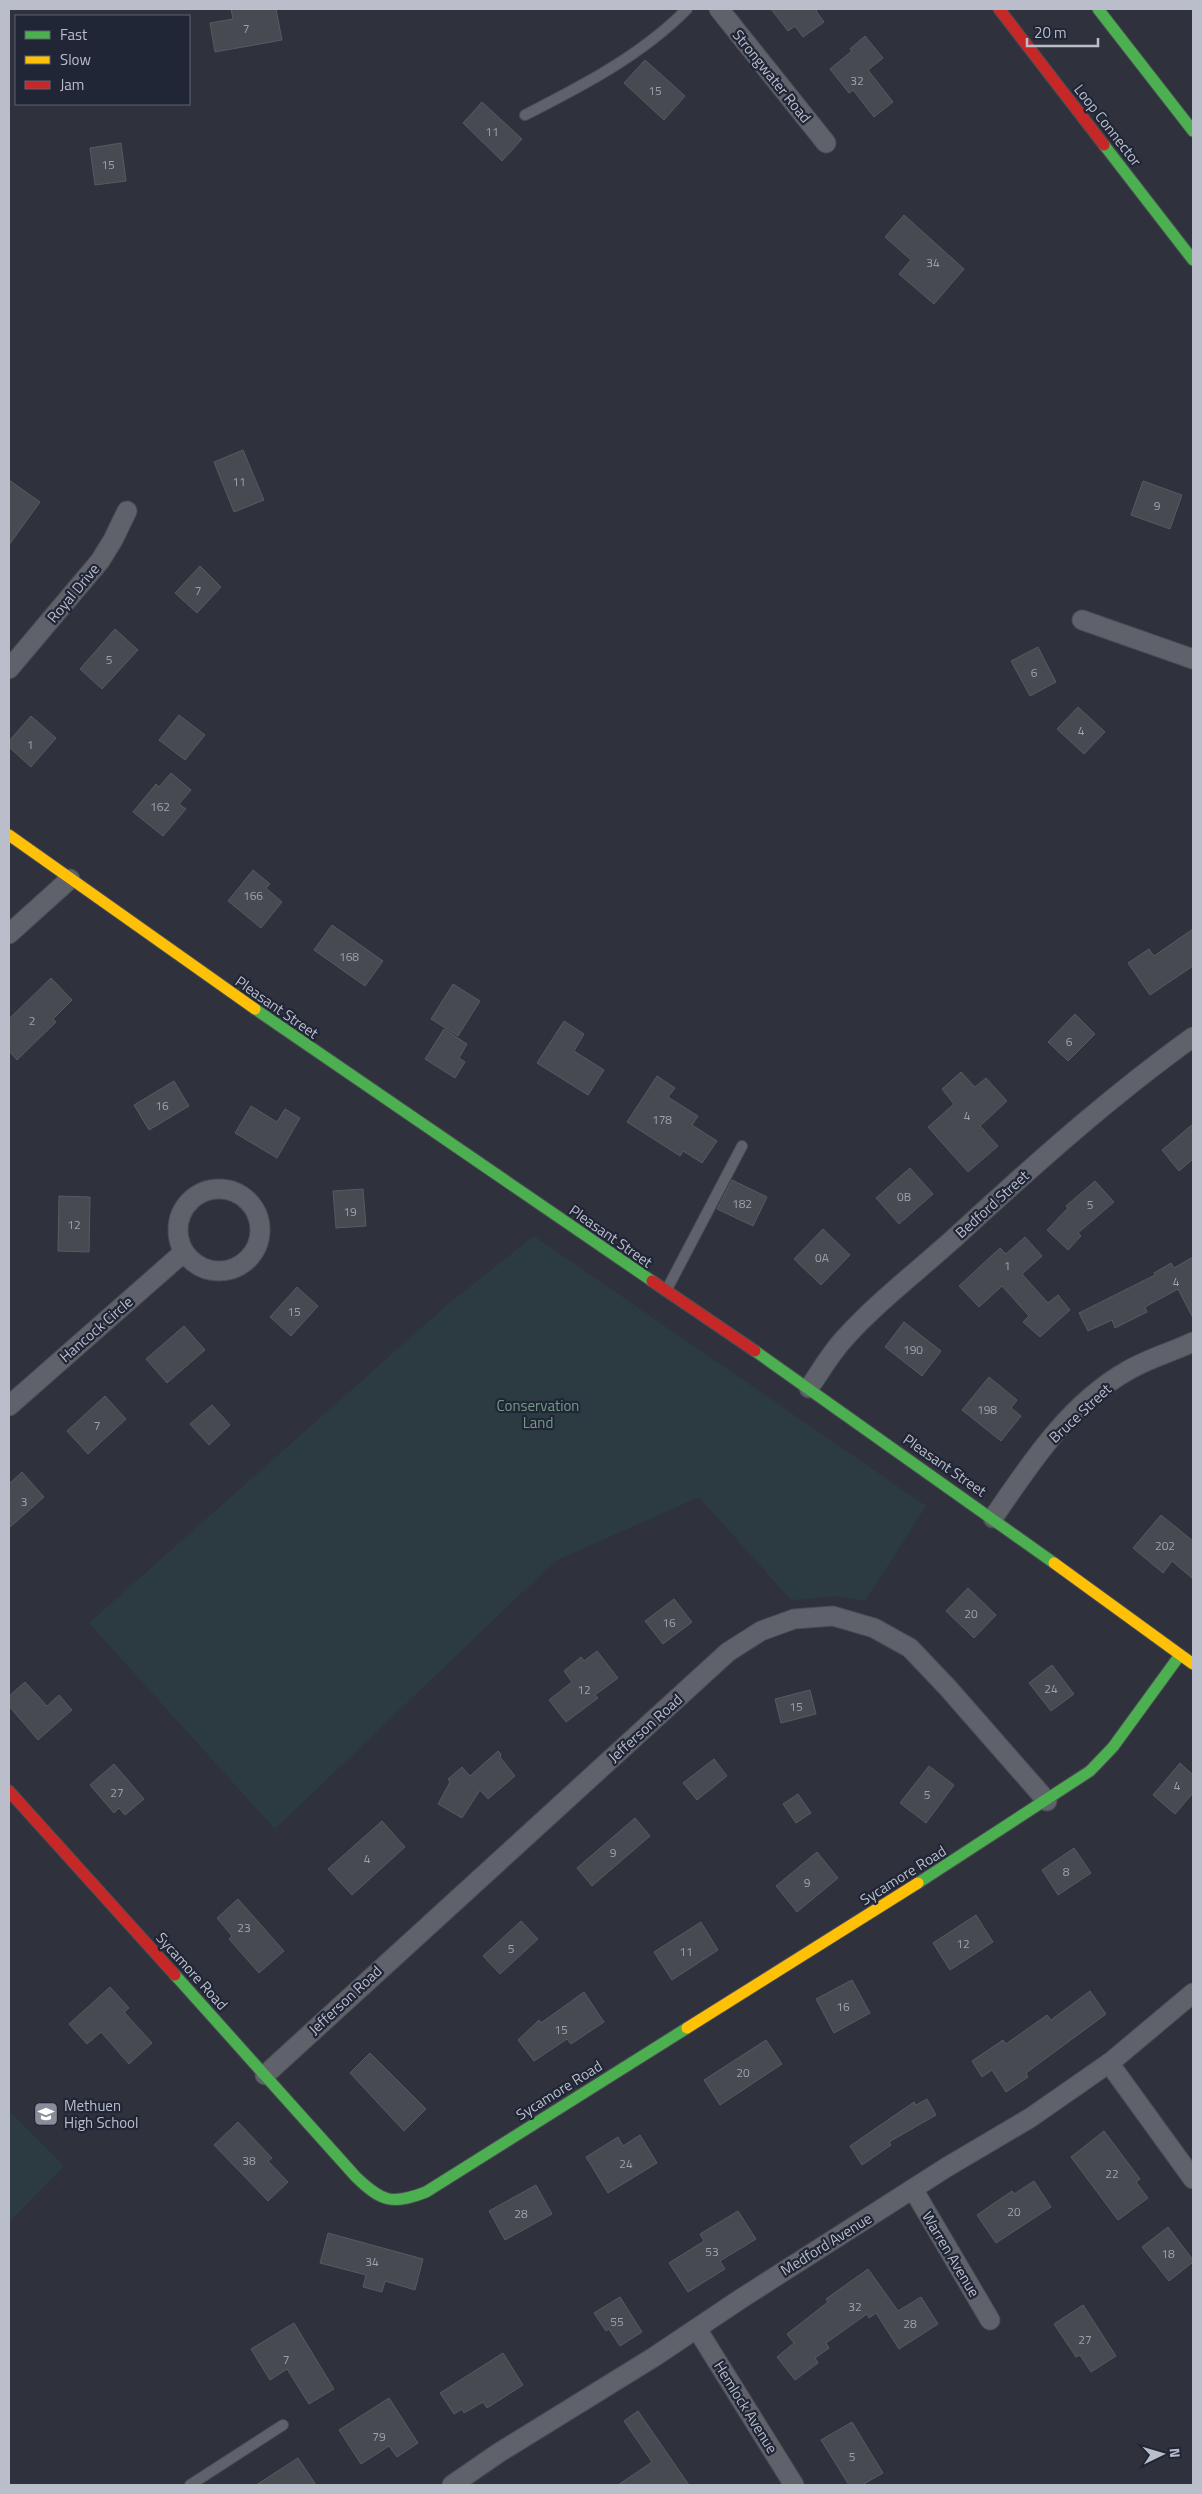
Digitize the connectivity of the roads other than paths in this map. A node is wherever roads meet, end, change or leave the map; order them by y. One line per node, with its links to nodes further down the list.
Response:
1 (687, 9): 5 (lane)
2 (719, 9): 7 (street, Strongwater Road)
3 (999, 9): 8 (main road, Loop Connector)
4 (1098, 9): 6 (main road)
5 (525, 115)
6 (1193, 131)
7 (826, 143)
8 (1193, 260)
9 (127, 511): 12 (street, Royal Drive)
10 (1082, 620): 11 (street)
11 (1193, 659)
12 (9, 668)
13 (9, 835): 14 (main road, Pleasant Street)
14 (70, 879): 15 (street); 19 (main road, Pleasant Street)
15 (9, 934)
16 (1193, 1037): 21 (street, Bedford Street)
17 (742, 1146): 19 (lane)
18 (184, 1252): 18 (street); 22 (street, Hancock Circle)
19 (665, 1292): 21 (main road, Pleasant Street)
20 (1193, 1342): 23 (street, Bruce Street)
21 (809, 1388): 23 (main road, Pleasant Street)
22 (9, 1406)
23 (994, 1518): 24 (main road, Pleasant Street)
24 (1180, 1655): 25 (main road, Pleasant Street); 27 (main road, Sycamore Road)
25 (1193, 1664)
26 (9, 1791): 30 (main road, Sycamore Road)
27 (1047, 1801): 30 (main road, Sycamore Road); 30 (street, Jefferson Road)
28 (1190, 2002): 29 (street, Medford Avenue)
29 (1110, 2063): 31 (street); 32 (street, Medford Avenue)
30 (265, 2075)
31 (1193, 2179)
32 (913, 2189): 33 (street, Warren Avenue); 34 (street, Medford Avenue)
33 (990, 2320)
34 (697, 2329): 37 (street, Medford Avenue); 38 (street, Hemlock Avenue)
35 (283, 2425): 36 (lane)
36 (190, 2485)
37 (452, 2485)
38 (794, 2485)

